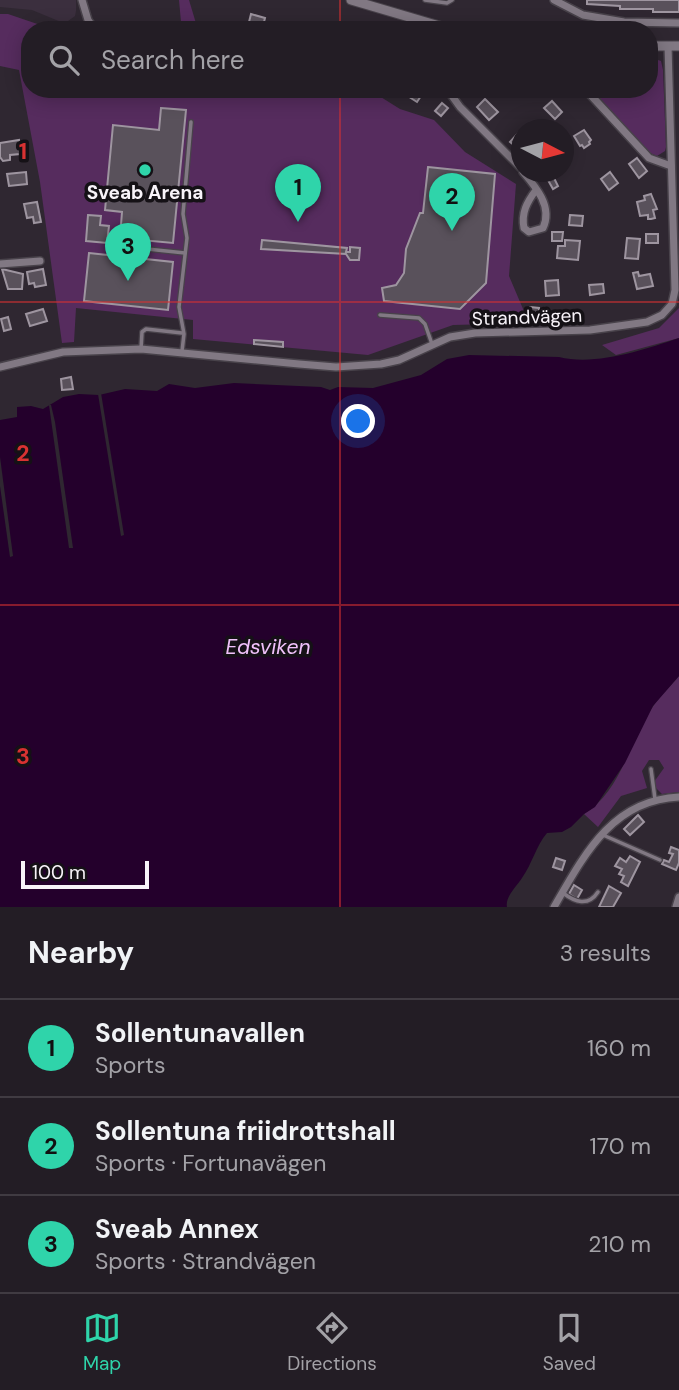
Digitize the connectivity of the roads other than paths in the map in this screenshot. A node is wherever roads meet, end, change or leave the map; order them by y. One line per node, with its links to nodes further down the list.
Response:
1 (82, 0): 6 (street)
2 (351, 0): 7 (street)
3 (425, 0): 4 (lane)
4 (452, 0)
5 (554, 0): 8 (street)
6 (89, 21)
7 (422, 21)
8 (618, 21)
9 (658, 23): 10 (street)
10 (679, 23)
11 (658, 46): 12 (street)
12 (668, 46): 13 (street); 18 (street, Strandvägen)
13 (679, 46)
14 (454, 98): 17 (street)
15 (593, 98): 18 (street)
16 (191, 122): 22 (lane)
17 (511, 159)
18 (671, 166): 27 (street, Strandvägen)
19 (530, 182): 20 (street)
20 (536, 190): 20 (street)
21 (119, 246): 22 (lane)
22 (185, 253): 26 (lane)
23 (40, 261): 24 (street)
24 (0, 264)
25 (380, 315): 27 (lane)
26 (184, 334): 28 (lane); 29 (lane)
27 (432, 344): 29 (street, Strandvägen)
28 (141, 348): 29 (street, Strandvägen); 30 (street, Strandvägen)
29 (182, 351)
30 (0, 367)
31 (651, 769): 33 (lane)
32 (679, 797): 33 (street)
33 (655, 799): 34 (street)
34 (601, 834): 35 (lane); 37 (street)
35 (660, 860)
36 (598, 892): 37 (lane)
37 (563, 893): 39 (street)
38 (679, 897): 40 (street)
39 (554, 907)
40 (676, 907)

